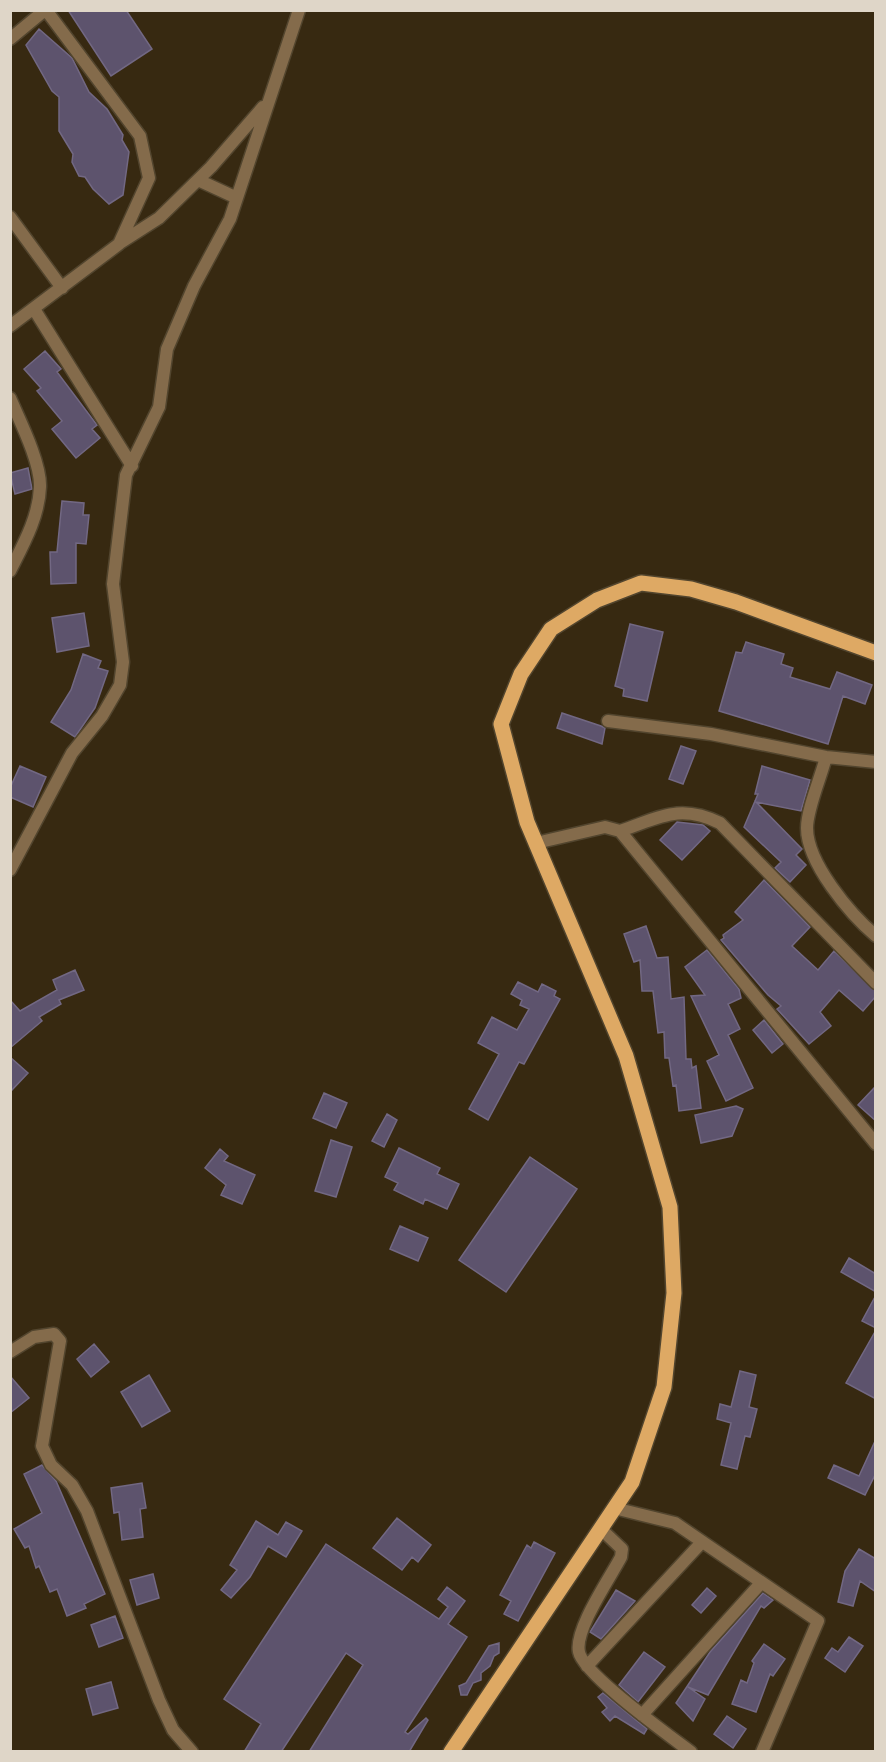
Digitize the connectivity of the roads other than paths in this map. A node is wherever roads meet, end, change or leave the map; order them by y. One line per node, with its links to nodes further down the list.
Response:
1 (45, 10): 3 (street); 8 (street)
2 (299, 10): 4 (street)
3 (10, 39)
4 (268, 102): 5 (street); 6 (street)
5 (198, 180): 6 (street); 8 (street)
6 (237, 198): 13 (street)
7 (10, 217): 9 (street)
8 (119, 243): 9 (street)
9 (62, 288): 10 (street)
10 (34, 309): 11 (street); 13 (street)
11 (10, 326)
12 (10, 399): 14 (street)
13 (132, 466): 21 (street)
14 (10, 572)
15 (876, 653): 20 (main road)
16 (608, 721): 17 (street)
17 (826, 757): 18 (street); 22 (street)
18 (876, 762)
19 (620, 831): 20 (street); 23 (street); 24 (street)
20 (536, 843): 26 (main road)
21 (10, 870)
22 (876, 936)
23 (876, 983)
24 (876, 1144)
25 (10, 1352): 32 (street)
26 (614, 1508): 27 (main road); 28 (street)
27 (601, 1529): 30 (street); 33 (main road)
28 (702, 1542): 29 (street); 30 (street)
29 (761, 1584): 31 (street); 35 (street)
30 (587, 1666): 31 (street)
31 (642, 1715): 34 (street)
32 (192, 1752)
33 (451, 1752)
34 (691, 1752)
35 (762, 1752)

